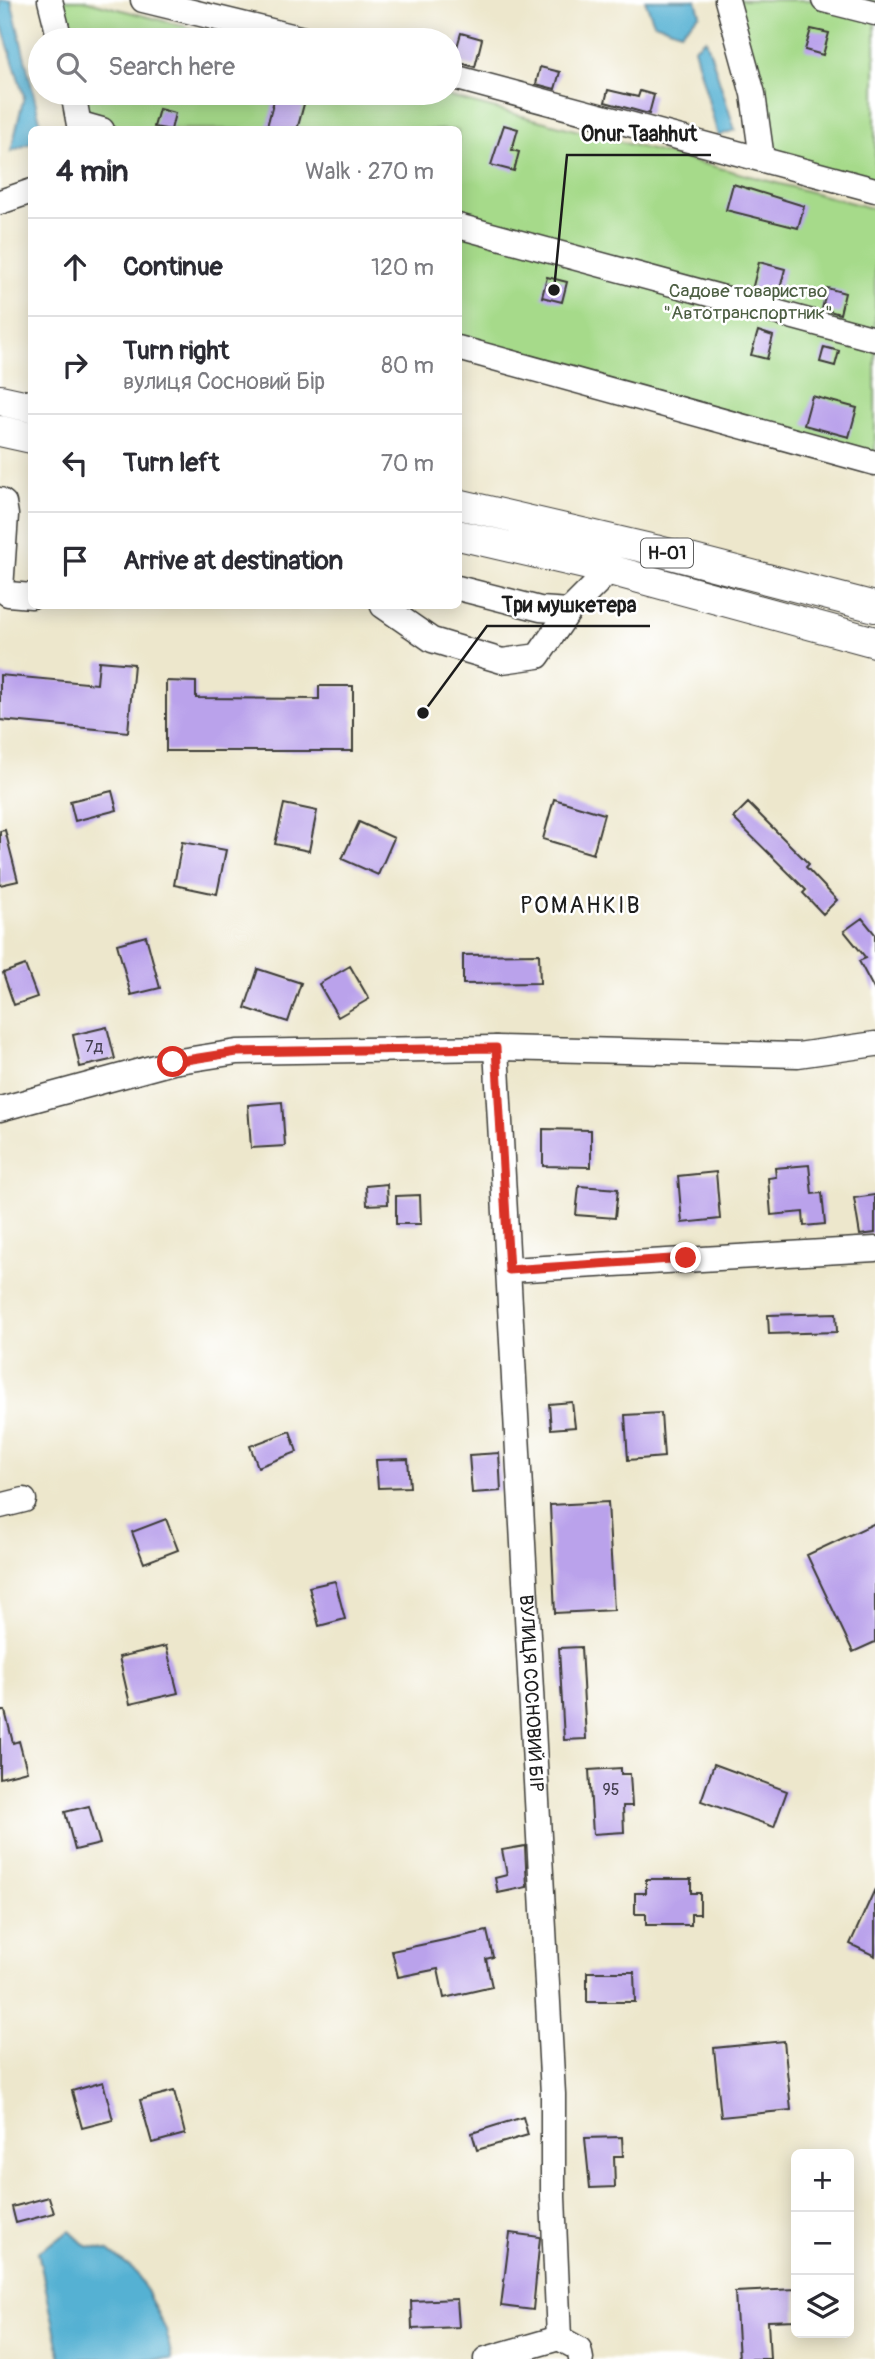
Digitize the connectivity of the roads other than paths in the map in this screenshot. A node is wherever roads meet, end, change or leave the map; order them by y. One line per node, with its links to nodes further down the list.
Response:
1 (50, 0): 6 (street)
2 (143, 0): 7 (street)
3 (727, 0): 11 (street)
4 (824, 0): 5 (street)
5 (875, 13)
6 (57, 28)
7 (258, 28)
8 (462, 79): 11 (street)
9 (78, 105): 10 (street)
10 (87, 126)
11 (762, 159): 12 (street)
12 (875, 190)
13 (28, 192): 14 (street)
14 (0, 202)
15 (462, 227): 16 (street)
16 (875, 339)
17 (462, 349): 22 (street)
18 (0, 400): 19 (main road)
19 (28, 406)
20 (0, 431): 21 (main road)
21 (28, 437)
22 (875, 463)
23 (0, 500): 28 (street)
24 (462, 505): 29 (main road, Н-01)
25 (462, 536): 26 (main road, Н-01)
26 (610, 569): 31 (street); 32 (main road, Н-01)
27 (462, 589): 31 (street)
28 (28, 596)
29 (875, 607)
30 (387, 609): 31 (street)
31 (569, 611)
32 (875, 642)
33 (875, 1044): 34 (street)
34 (496, 1048): 35 (street); 37 (street, ВУЛИЦЯ СОСНОВИЙ БІР)
35 (0, 1109)
36 (875, 1249): 37 (street)
37 (509, 1270): 38 (street, ВУЛИЦЯ СОСНОВИЙ БІР)
38 (570, 2346): 39 (street)
39 (492, 2358)

